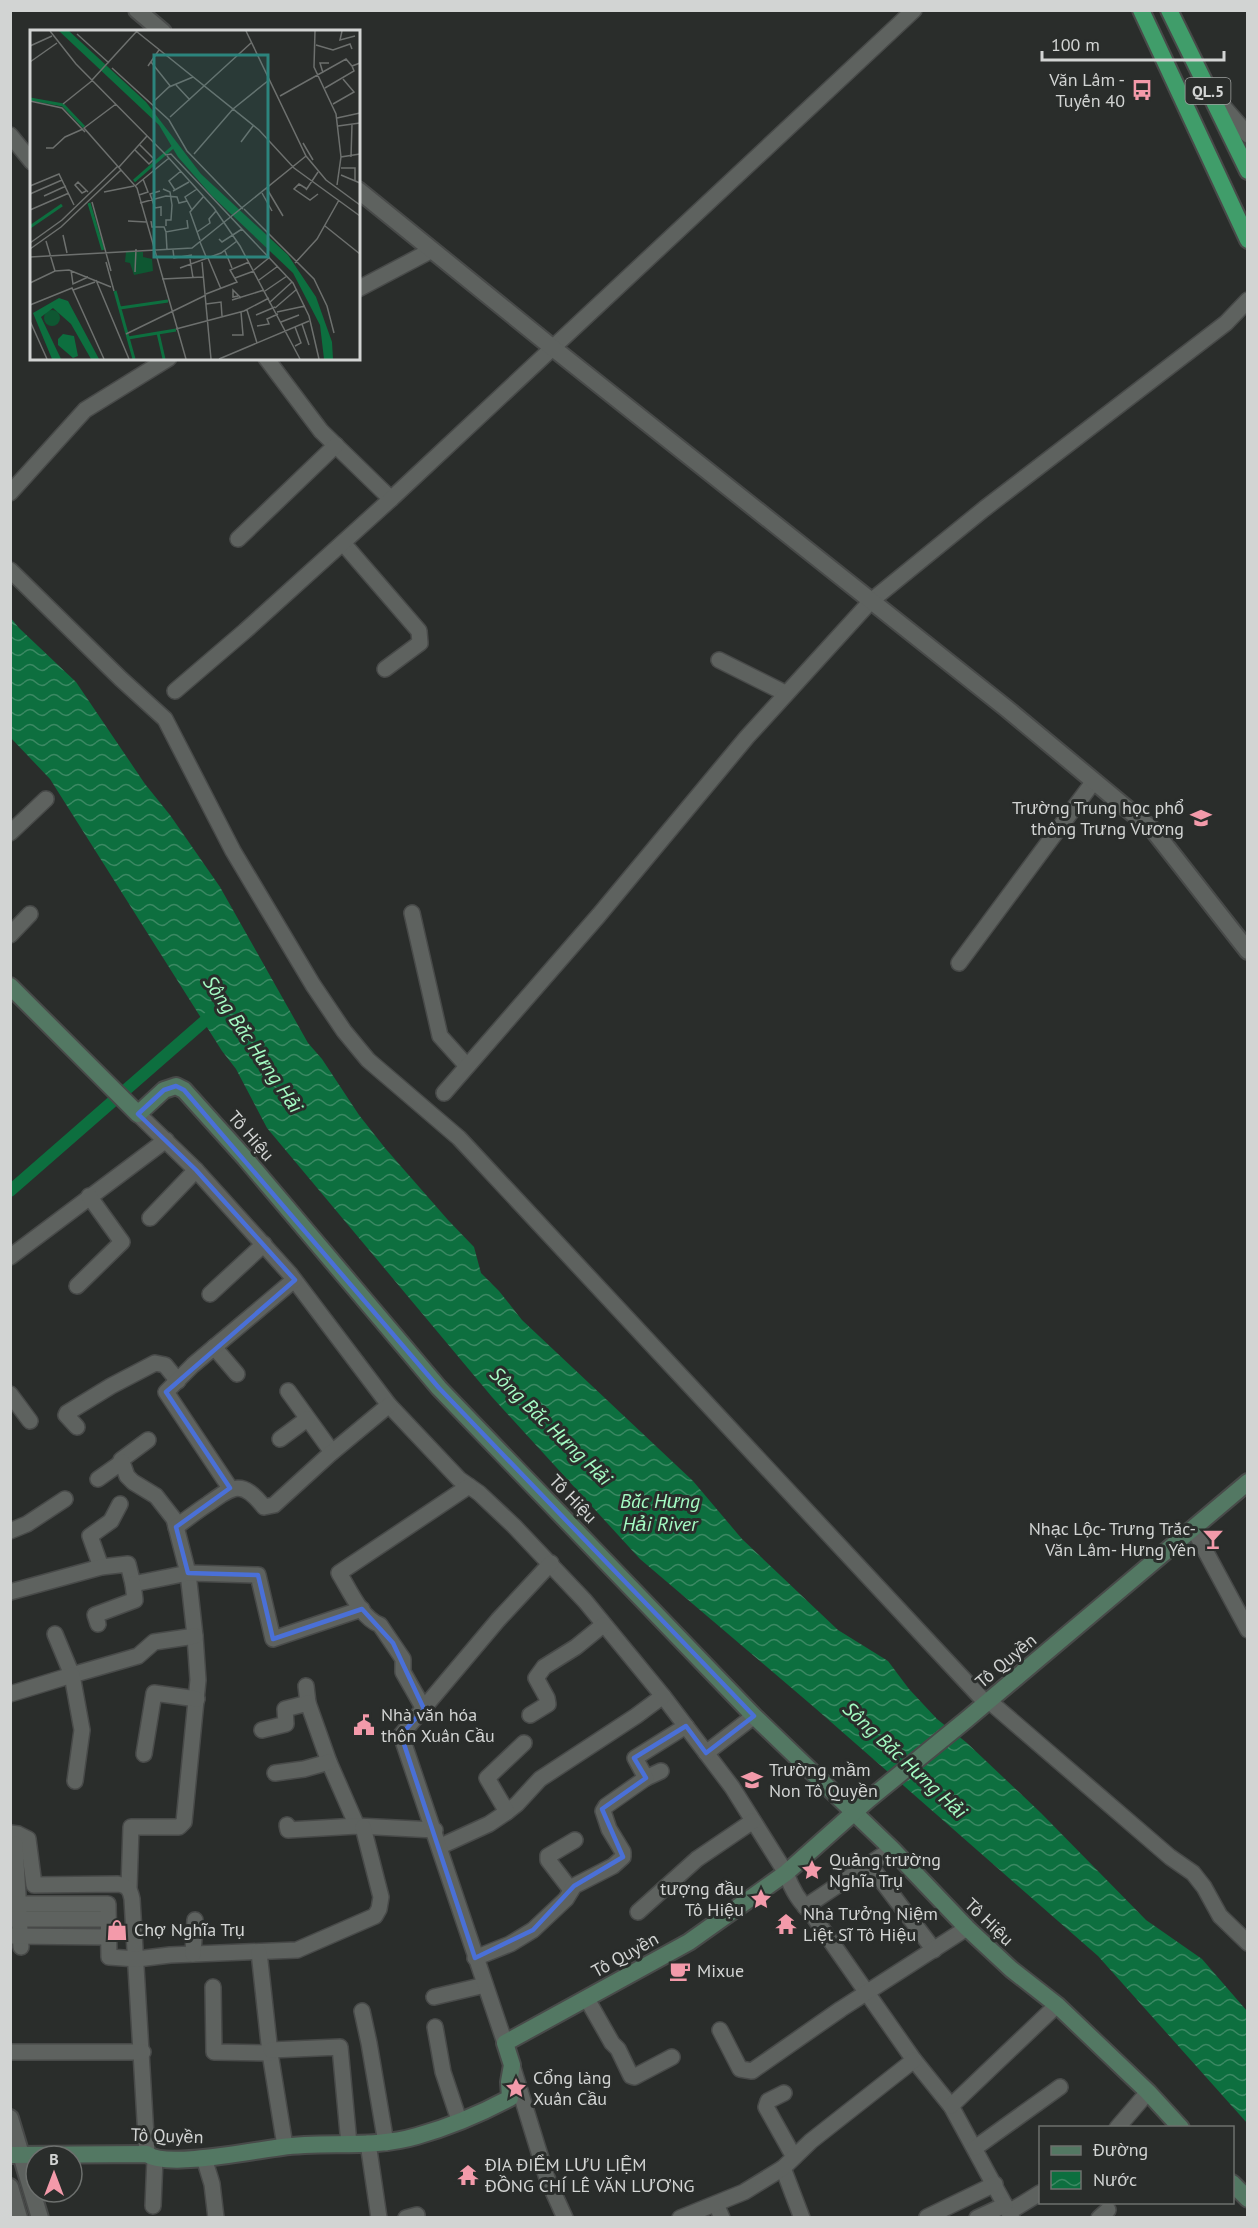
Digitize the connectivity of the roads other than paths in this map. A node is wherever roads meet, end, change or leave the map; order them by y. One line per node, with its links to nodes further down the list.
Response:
1 (137, 10): 5 (street)
2 (914, 10): 17 (street)
3 (1140, 10): 13 (highway, QL.5)
4 (1170, 10): 6 (highway, QL.5)
5 (161, 30)
6 (1206, 86): 8 (street); 9 (highway, QL.5)
7 (10, 135): 10 (street)
8 (1248, 135)
9 (1244, 153): 11 (highway, QL.5)
10 (30, 160)
11 (1248, 171)
12 (360, 192): 14 (street)
13 (1248, 240)
14 (432, 250): 15 (street); 17 (street)
15 (360, 288)
16 (1248, 300): 26 (street)
17 (553, 348): 22 (street); 26 (street)
18 (166, 360): 21 (street)
19 (268, 360): 20 (street)
20 (336, 445): 22 (street); 23 (street)
21 (10, 493)
22 (391, 499): 24 (street)
23 (238, 539)
24 (343, 543): 28 (street); 29 (street)
25 (10, 570): 91 (street)
26 (871, 601): 30 (street); 31 (street)
27 (719, 660): 30 (street)
28 (385, 669)
29 (175, 691)
30 (785, 693): 40 (street)
31 (1094, 781): 37 (street); 38 (street)
32 (46, 799): 33 (street)
33 (10, 833)
34 (412, 913): 40 (street)
35 (30, 914): 36 (street)
36 (10, 935)
37 (1248, 951)
38 (959, 963)
39 (10, 986): 42 (main road)
40 (467, 1066): 41 (street)
41 (444, 1093)
42 (134, 1111): 43 (street); 94 (main road, Tô Hiệu)
43 (166, 1140): 44 (street); 45 (street)
44 (196, 1170): 46 (street); 47 (street)
45 (89, 1196): 48 (street); 50 (street)
46 (150, 1218)
47 (264, 1244): 49 (street); 51 (street)
48 (10, 1257)
49 (294, 1280): 52 (street); 57 (street)
50 (77, 1286)
51 (210, 1294)
52 (214, 1347): 53 (street); 54 (street)
53 (237, 1374)
54 (178, 1381): 60 (street); 68 (street)
55 (288, 1391): 58 (street)
56 (10, 1394): 59 (street)
57 (389, 1405): 63 (street); 67 (street)
58 (307, 1419): 61 (street); 63 (street)
59 (30, 1421)
60 (77, 1427)
61 (280, 1439)
62 (148, 1440): 64 (street)
63 (332, 1452): 68 (street)
64 (122, 1462): 65 (street); 71 (street)
65 (98, 1479)
66 (1248, 1482): 72 (main road, Tô Quyền)
67 (469, 1486): 74 (street); 79 (street)
68 (230, 1488): 71 (street)
69 (65, 1498): 73 (street)
70 (120, 1504): 75 (street)
71 (176, 1527): 76 (street)
72 (1193, 1528): 82 (street); 91 (main road, Tô Quyền)
73 (10, 1531)
74 (551, 1563): 81 (street); 92 (street)
75 (101, 1567): 77 (street); 78 (street)
76 (188, 1573): 77 (street); 79 (street); 84 (street)
77 (133, 1584): 80 (street)
78 (10, 1592)
79 (362, 1609): 92 (street)
80 (98, 1624)
81 (603, 1625): 88 (street); 93 (street)
82 (1248, 1630)
83 (55, 1634): 85 (street)
84 (195, 1636): 85 (street); 89 (street)
85 (72, 1675): 87 (street); 104 (street)
86 (306, 1686): 90 (street)
87 (10, 1694)
88 (663, 1696): 95 (street); 105 (street)
89 (196, 1699): 99 (street); 118 (street)
90 (309, 1702): 96 (street); 100 (street)
91 (987, 1702): 106 (main road, Tô Quyền); 133 (street)
92 (424, 1709): 110 (street)
93 (530, 1715)
94 (754, 1716): 98 (street); 106 (main road, Tô Hiệu)
95 (686, 1726): 98 (street); 103 (street)
96 (262, 1730)
97 (524, 1743): 105 (street)
98 (706, 1753): 107 (street)
99 (144, 1754)
100 (328, 1762): 102 (street); 109 (street)
101 (661, 1771): 103 (street)
102 (275, 1773)
103 (646, 1778): 119 (street)
104 (75, 1781)
105 (507, 1812): 113 (street)
106 (853, 1813): 114 (main road, Tô Hiệu); 116 (main road, Tô Quyền)
107 (753, 1821): 116 (street); 124 (street)
108 (287, 1825): 109 (street)
109 (360, 1827): 110 (street); 135 (street)
110 (435, 1830): 113 (street)
111 (13, 1839): 117 (street); 120 (street)
112 (575, 1840): 119 (street)
113 (441, 1846): 137 (street)
114 (892, 1849): 115 (street); 128 (main road, Tô Hiệu)
115 (868, 1864): 122 (street); 134 (street)
116 (786, 1873): 122 (street); 143 (main road, Tô Quyền)
117 (34, 1886): 118 (street); 120 (street)
118 (129, 1888): 138 (street)
119 (571, 1890): 137 (street)
120 (23, 1902): 123 (street); 132 (street)
121 (87, 1903): 123 (street); 125 (street); 126 (street)
122 (805, 1907): 141 (street)
123 (65, 1911): 125 (street); 129 (street)
124 (638, 1912)
125 (87, 1919): 126 (street); 130 (street)
126 (108, 1919): 131 (street)
127 (195, 1920): 136 (street)
128 (967, 1928): 134 (street); 144 (main road, Tô Hiệu)
129 (65, 1936): 130 (street); 132 (street)
130 (87, 1936): 131 (street)
131 (109, 1937): 138 (street)
132 (28, 1939)
133 (1248, 1943)
134 (934, 1950): 141 (street)
135 (259, 1952): 136 (street); 151 (street)
136 (193, 1954): 138 (street)
137 (475, 1958): 139 (street)
138 (136, 1959): 150 (street)
139 (485, 1985): 142 (street); 148 (street)
140 (213, 1987): 151 (street)
141 (866, 1993): 147 (street); 153 (street)
142 (434, 1996)
143 (587, 1999): 148 (main road, Tô Quyền); 152 (street)
144 (1057, 2005): 155 (main road, Tô Hiệu); 158 (street)
145 (362, 2011): 164 (street)
146 (435, 2027): 160 (street)
147 (720, 2030)
148 (506, 2043): 157 (main road)
149 (10, 2052): 150 (street)
150 (142, 2052): 169 (street)
151 (271, 2052): 165 (street); 166 (street)
152 (672, 2057)
153 (914, 2060): 158 (street); 171 (street)
154 (1060, 2087): 167 (street)
155 (1148, 2092): 161 (street); 162 (main road, Tô Hiệu)
156 (784, 2093): 171 (street)
157 (516, 2097): 160 (main road, Tô Quyền); 184 (street)
158 (951, 2106): 167 (street)
159 (10, 2118): 168 (street)
160 (459, 2120): 164 (main road, Tô Quyền)
161 (1118, 2126)
162 (1179, 2126)
163 (368, 2143): 164 (main road, Tô Quyền); 165 (main road, Tô Quyền); 183 (street)
164 (386, 2143)
165 (349, 2144): 166 (main road, Tô Quyền)
166 (285, 2146): 170 (main road, Tô Quyền)
167 (975, 2148): 172 (street)
168 (16, 2155): 169 (main road, Tô Quyền); 181 (street)
169 (151, 2156): 170 (main road, Tô Quyền); 177 (street)
170 (204, 2158): 182 (street)
171 (789, 2163): 178 (street); 186 (street)
172 (995, 2184): 179 (street); 187 (street)
173 (1234, 2184): 176 (main road)
174 (10, 2187): 180 (street)
175 (1039, 2194): 179 (street)
176 (1248, 2199)
177 (153, 2206)
178 (719, 2211): 185 (street)
179 (1009, 2212): 188 (street)
180 (19, 2217)
181 (40, 2217)
182 (216, 2217)
183 (379, 2217)
184 (565, 2217)
185 (680, 2217)
186 (802, 2217)
187 (927, 2217)
188 (977, 2217)

